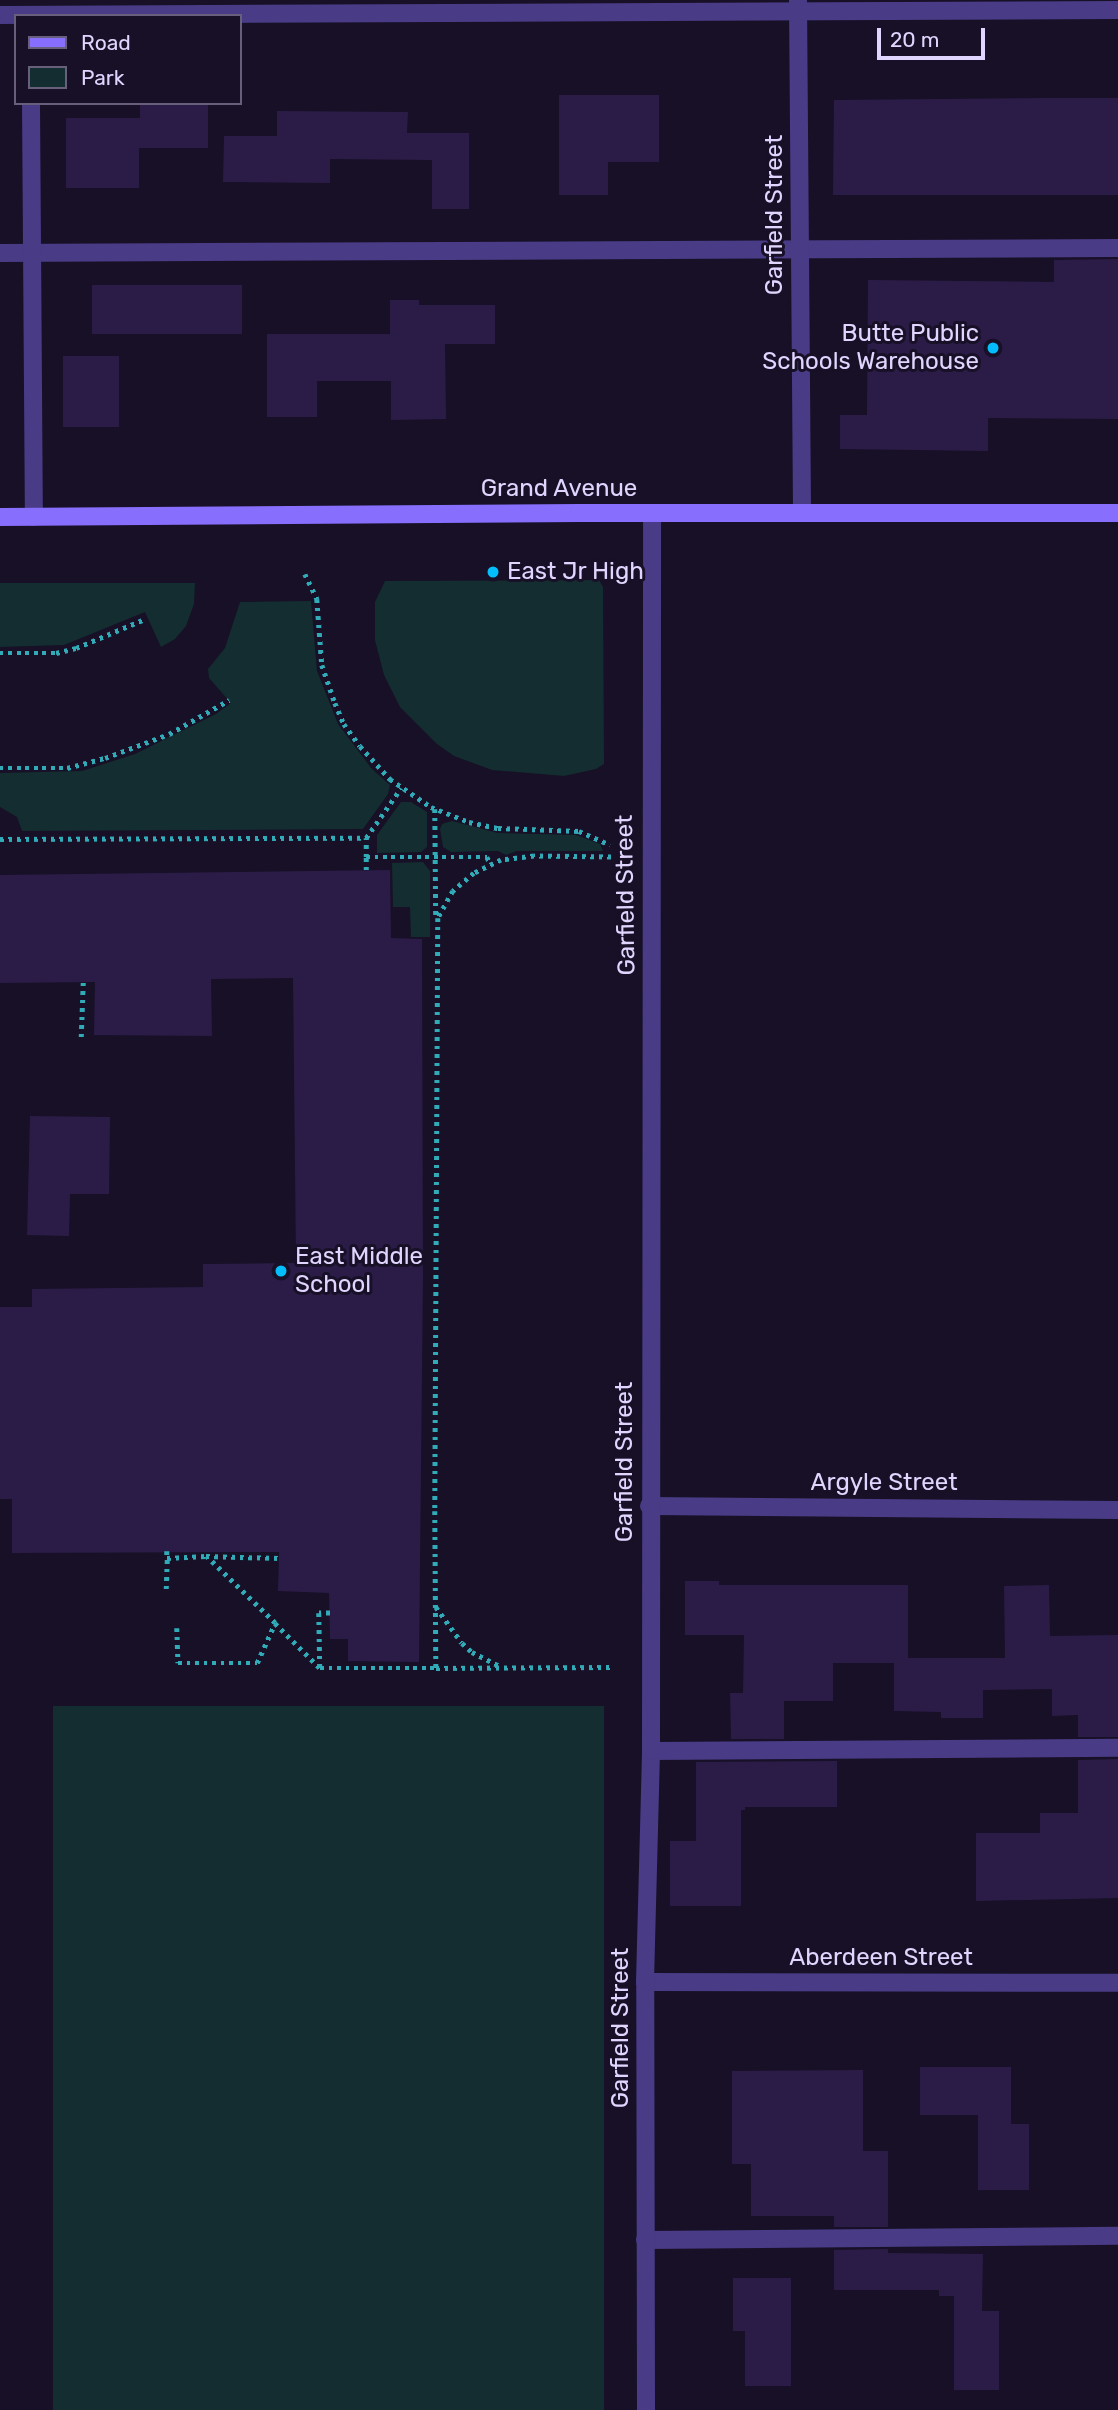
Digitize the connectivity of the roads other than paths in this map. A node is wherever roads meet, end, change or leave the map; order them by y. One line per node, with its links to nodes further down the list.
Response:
1 (798, 5): 2 (street); 3 (street); 7 (street, Garfield Street)
2 (31, 10): 4 (street)
3 (1118, 10)
4 (0, 15)
5 (31, 105): 9 (street)
6 (1118, 248): 7 (street)
7 (800, 250): 9 (street); 11 (street, Garfield Street)
8 (0, 253): 9 (street)
9 (32, 253): 14 (street)
10 (652, 513): 11 (main road, Grand Avenue); 14 (main road, Grand Avenue); 15 (street, Garfield Street)
11 (802, 513): 12 (main road, Grand Avenue)
12 (1118, 513)
13 (0, 517): 14 (main road, Grand Avenue)
14 (34, 517)
15 (649, 1506): 16 (street, Argyle Street); 18 (street, Garfield Street)
16 (1118, 1510)
17 (1118, 1748): 18 (street)
18 (651, 1751): 19 (street, Garfield Street)
19 (645, 1982): 20 (street, Aberdeen Street); 22 (street, Garfield Street)
20 (1118, 1983)
21 (1118, 2236): 22 (street)
22 (645, 2240): 23 (street, Garfield Street)
23 (646, 2410)

